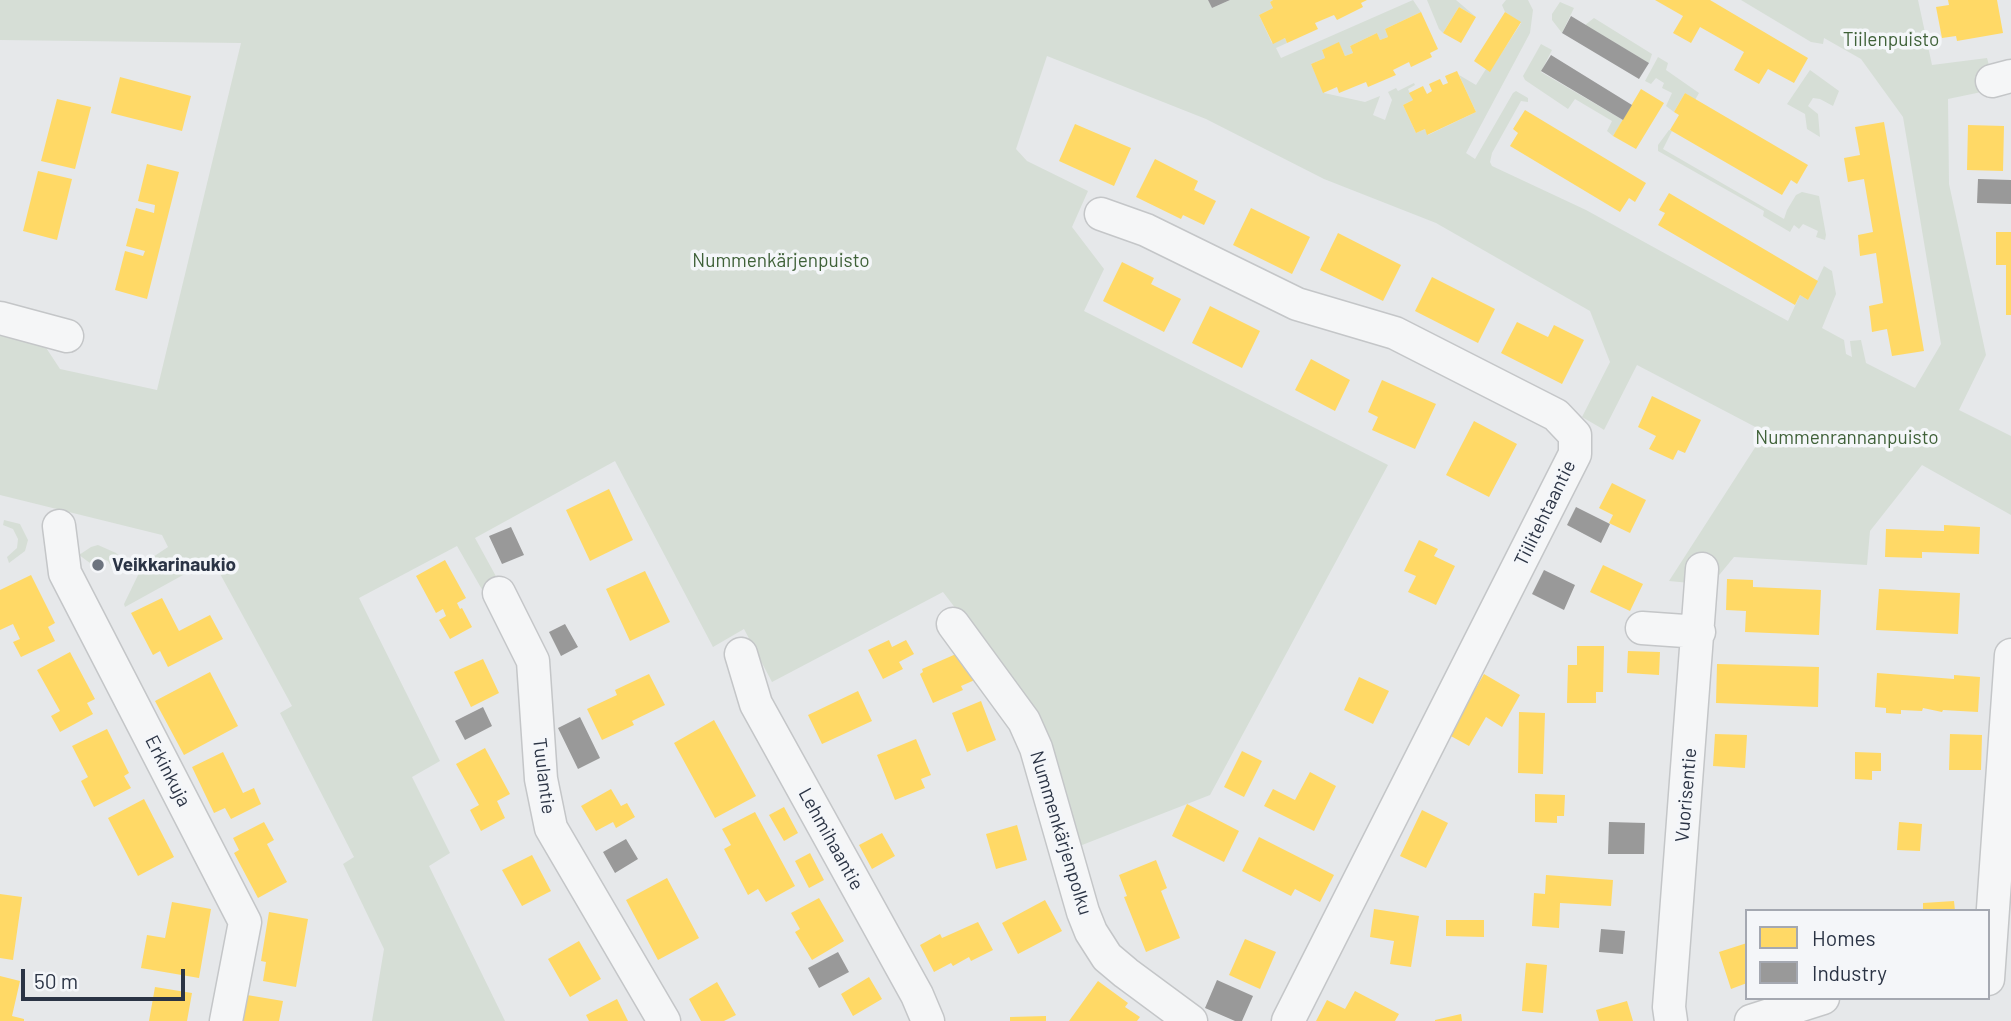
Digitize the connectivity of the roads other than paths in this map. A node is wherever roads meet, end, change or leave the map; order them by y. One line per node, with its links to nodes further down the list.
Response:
1 (1101, 214): 20 (street, Tiilitehtaantie)
2 (0, 318): 3 (street)
3 (67, 336)
4 (59, 526): 16 (street, Erkinkuja)
5 (1702, 569): 9 (street, Vuorisentie)
6 (499, 593): 17 (street, Tuulantie)
7 (953, 624): 19 (street, Nummenkärjenpolku)
8 (1642, 628): 9 (street)
9 (1699, 632): 21 (street, Vuorisentie)
10 (741, 654): 18 (street, Lehmihaantie)
11 (2011, 654): 12 (street)
12 (1990, 951)
13 (1990, 979): 14 (street)
14 (2011, 981)
15 (1817, 1000): 22 (street)
16 (226, 1021)
17 (664, 1021)
18 (928, 1021)
19 (1191, 1021)
20 (1288, 1021)
21 (1671, 1021)
22 (1751, 1021)

